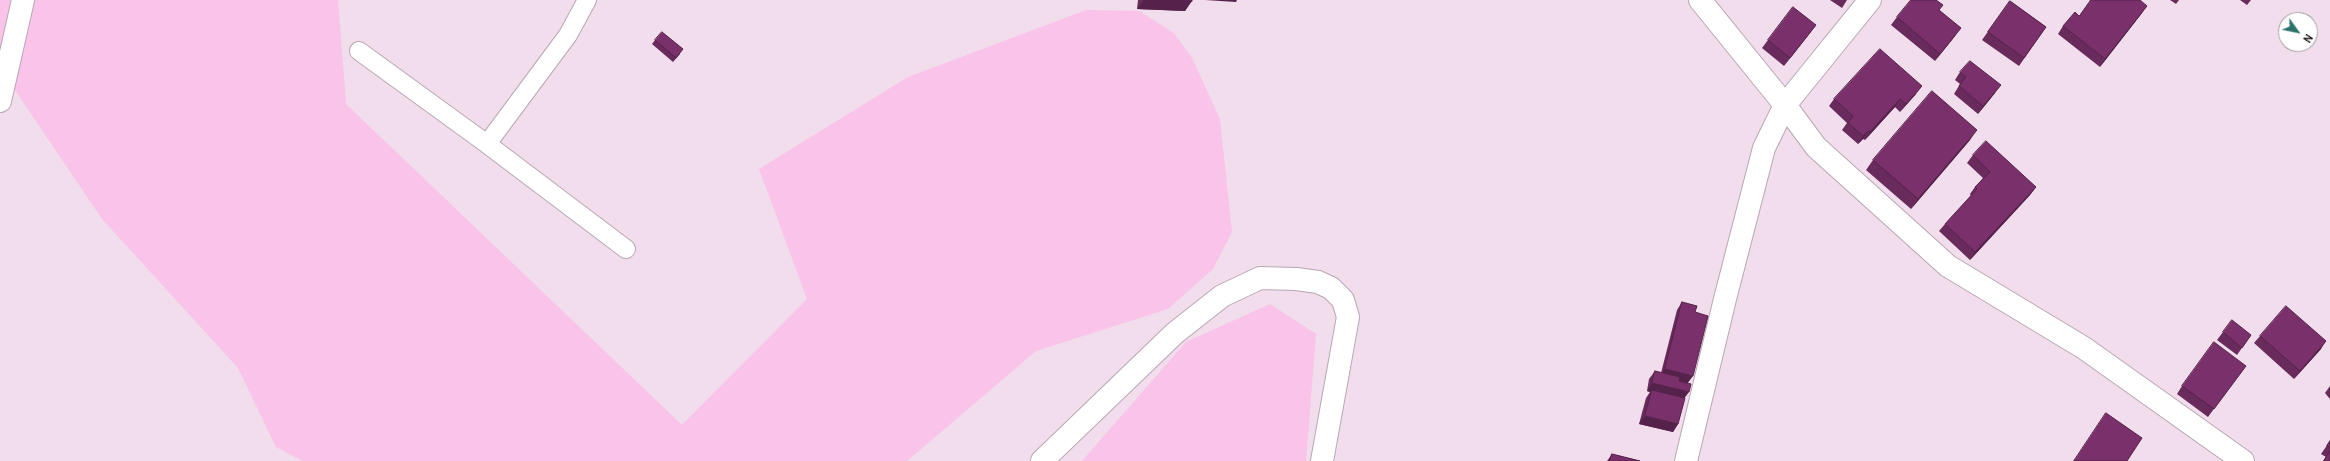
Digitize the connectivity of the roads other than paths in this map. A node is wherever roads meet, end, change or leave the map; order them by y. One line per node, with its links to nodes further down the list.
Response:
1 (23, 0): 6 (street)
2 (587, 0): 8 (lane)
3 (1700, 0): 7 (street)
4 (1870, 0): 7 (street)
5 (359, 51): 8 (lane)
6 (0, 101)
7 (1785, 105): 12 (street); 13 (street)
8 (487, 144): 9 (lane)
9 (626, 249)
10 (1042, 461): 11 (street)
11 (1322, 461)
12 (1686, 461)
13 (2243, 461)

